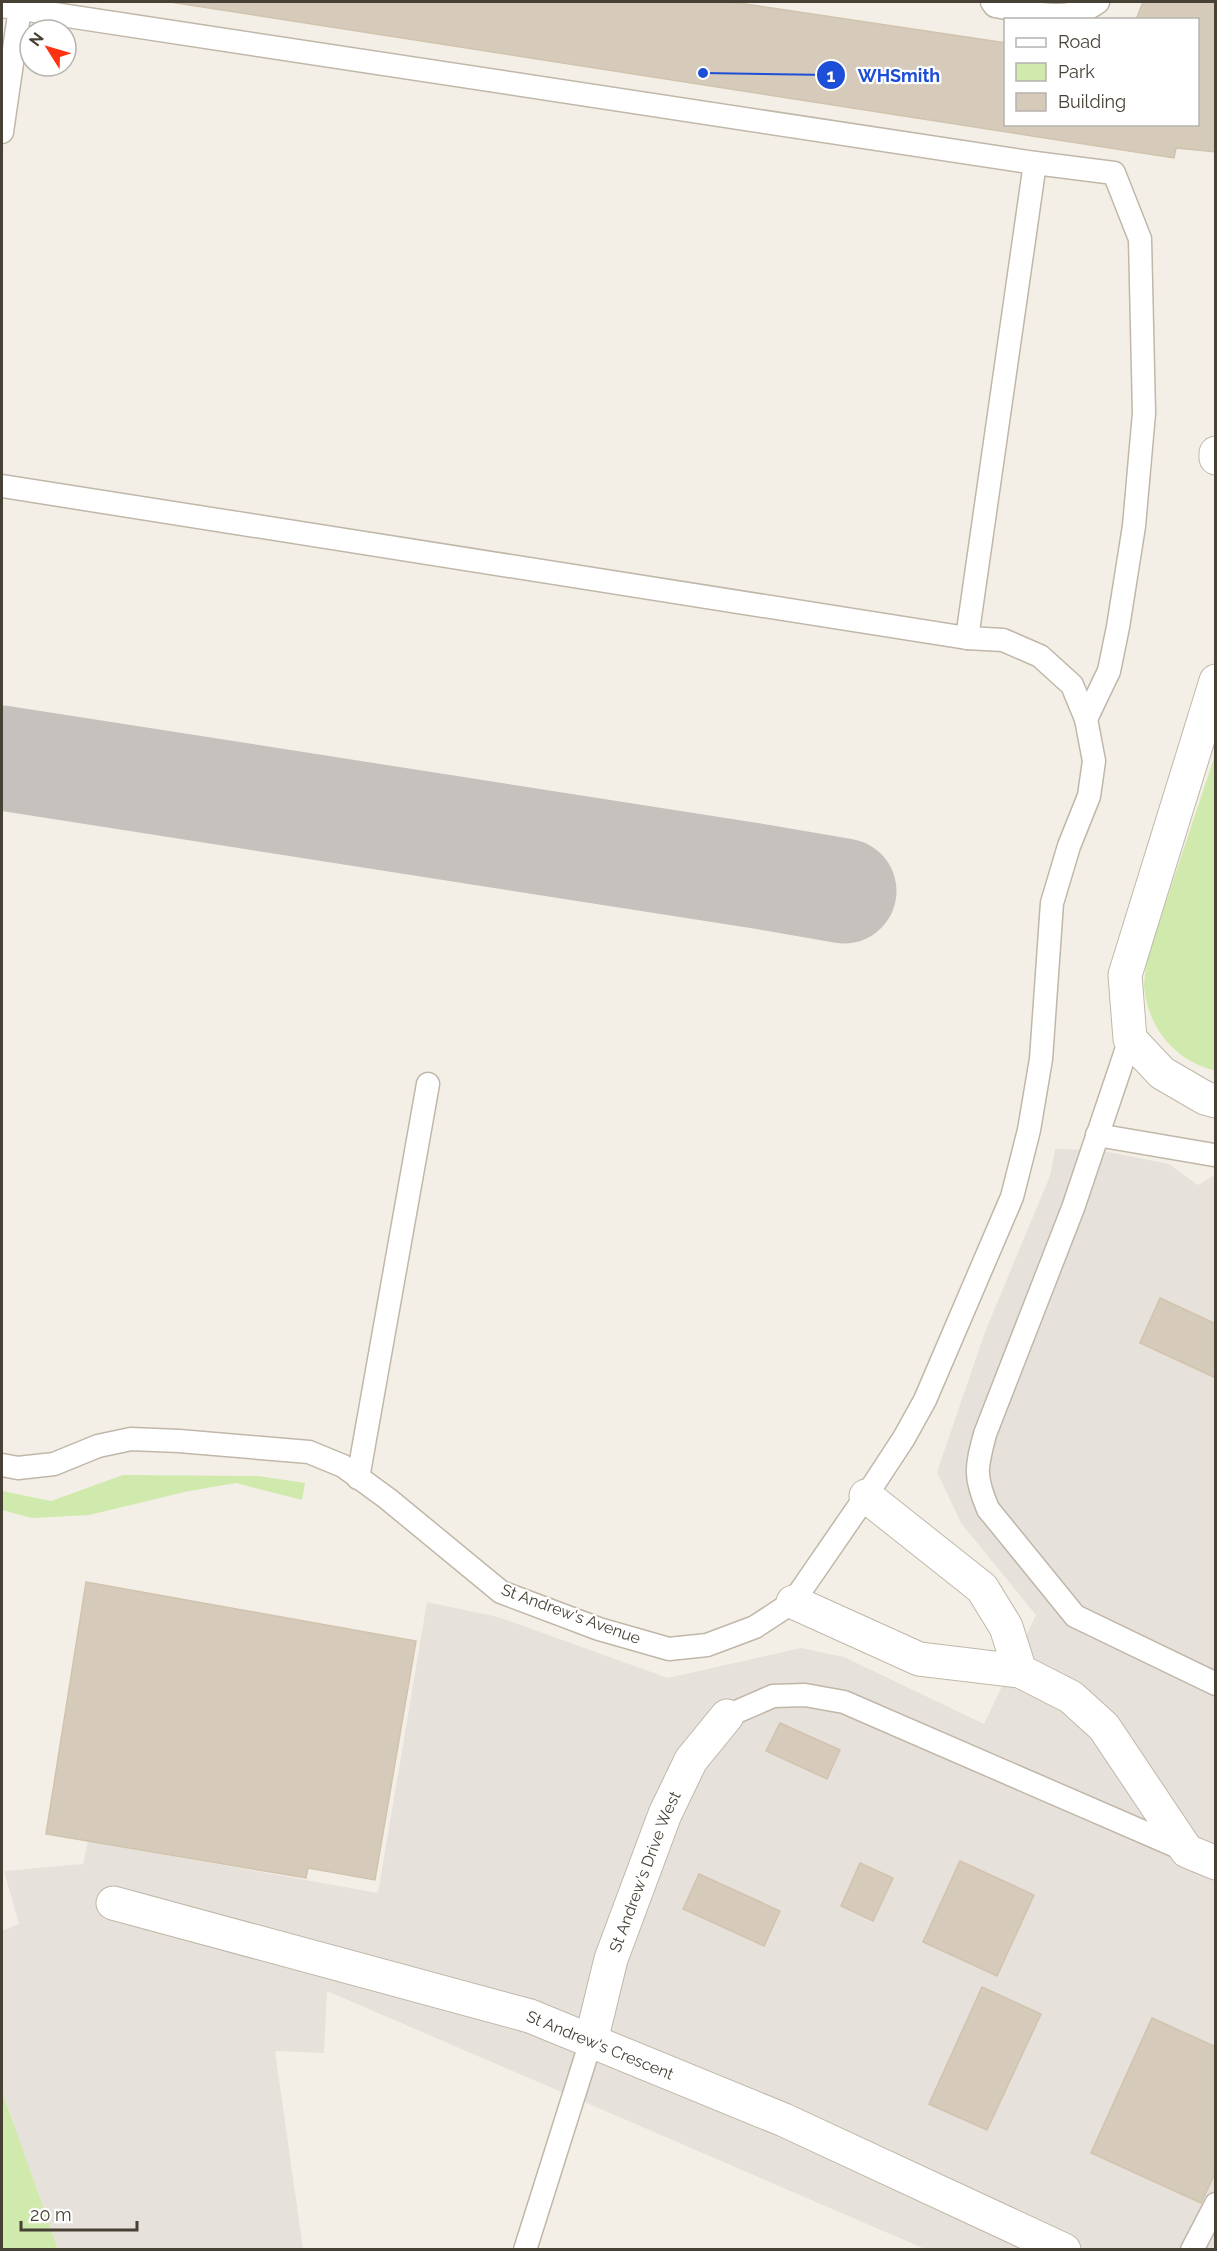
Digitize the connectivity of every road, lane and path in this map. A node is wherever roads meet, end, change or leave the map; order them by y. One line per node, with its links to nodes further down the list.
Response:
1 (992, 2): 2 (lane)
2 (1098, 2)
3 (10, 7): 4 (lane); 5 (lane)
4 (2, 132)
5 (1035, 163): 9 (lane); 11 (lane)
6 (1215, 453): 7 (street)
7 (1215, 459)
8 (2, 486): 9 (lane)
9 (967, 638): 11 (lane)
10 (1215, 681): 12 (street)
11 (1086, 719): 19 (lane)
12 (1130, 1039): 14 (street); 15 (lane)
13 (428, 1084): 18 (lane)
14 (1215, 1101)
15 (1097, 1136): 16 (lane); 22 (lane)
16 (1215, 1155)
17 (2, 1465): 18 (lane, St Andrew's Avenue)
18 (358, 1478): 20 (lane, St Andrew's Avenue)
19 (866, 1496): 20 (lane); 21 (street)
20 (793, 1602): 21 (street)
21 (1020, 1671): 24 (street)
22 (1215, 1684)
23 (727, 1716): 24 (lane); 26 (street, St Andrew's Drive West)
24 (1201, 1857)
25 (114, 1903): 26 (street, St Andrew's Crescent)
26 (591, 2041): 28 (lane); 29 (street, St Andrew's Crescent)
27 (1215, 2205): 30 (lane)
28 (525, 2250)
29 (1064, 2250)
30 (1192, 2250)

